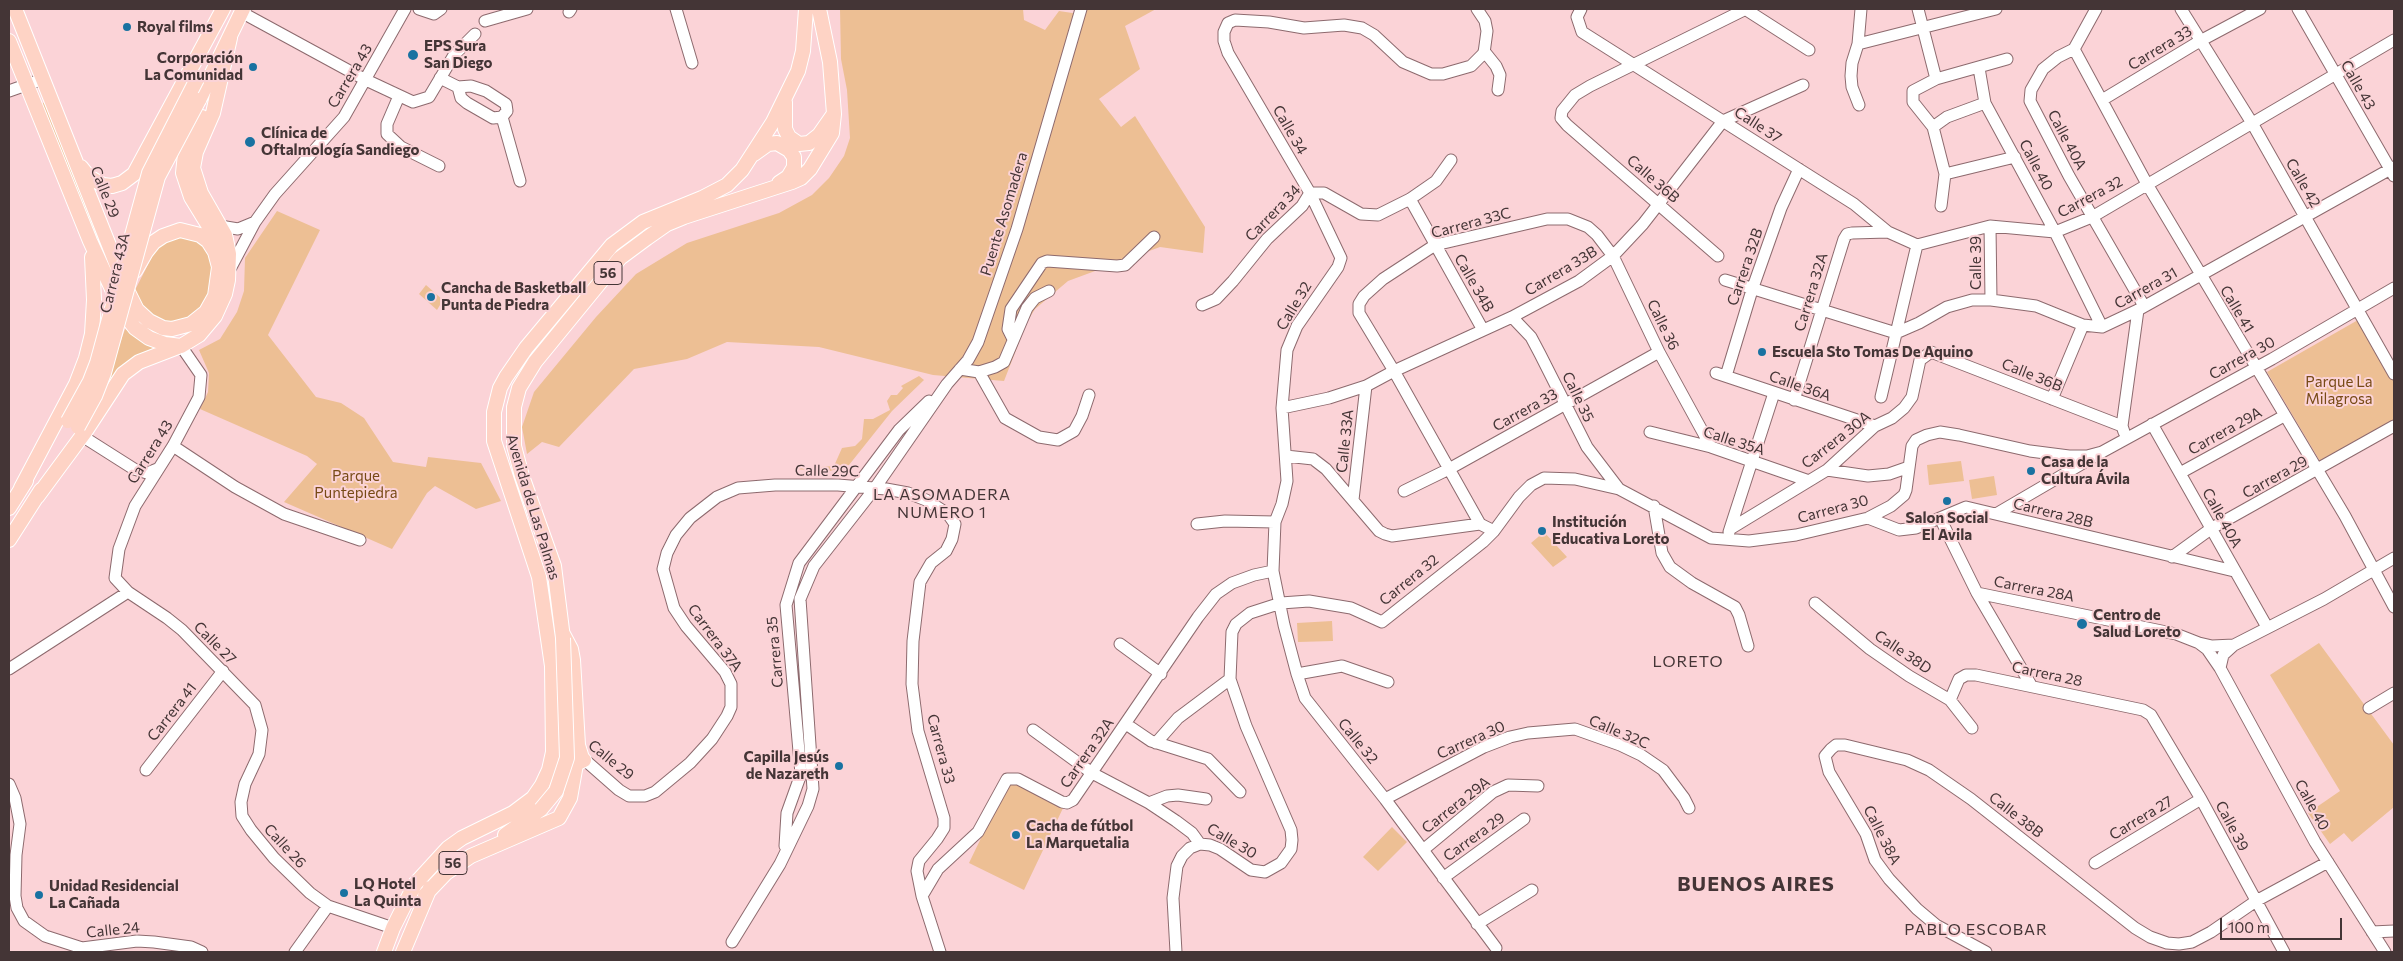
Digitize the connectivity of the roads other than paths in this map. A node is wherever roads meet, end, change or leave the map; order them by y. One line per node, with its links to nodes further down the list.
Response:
1 (15, 9): 39 (main road, Calle 29)
2 (224, 9): 60 (main road); 129 (main road, Carrera 43A, bridge)
3 (405, 9): 41 (street, Carrera 43)
4 (419, 9): 21 (street)
5 (527, 9): 22 (street)
6 (676, 9): 34 (street)
7 (806, 9): 49 (main road, Avenida de Las Palmas / 56)
8 (820, 9): 52 (main road, Avenida de Las Palmas / 56)
9 (1081, 9): 108 (street, Puente Asomadera)
10 (1477, 9): 32 (street)
11 (1581, 9): 35 (street, Calle 37)
12 (1746, 9): 30 (street); 35 (street)
13 (1862, 9): 29 (street)
14 (1918, 9): 23 (street)
15 (1996, 9): 23 (street)
16 (2096, 9): 31 (street)
17 (2181, 9): 28 (street, Calle 42)
18 (2260, 9): 28 (street, Carrera 33)
19 (2298, 9): 37 (street, Calle 43)
20 (242, 10): 25 (main road, Carrera 43A); 41 (street)
21 (438, 11)
22 (485, 21)
23 (1922, 26): 29 (street); 40 (street)
24 (474, 34): 38 (street)
25 (230, 38): 76 (main road); 87 (main road); 90 (main road, Carrera 43A, bridge)
26 (2394, 40): 37 (street, Carrera 32)
27 (9, 41): 43 (main road)
28 (2200, 41): 48 (street, Carrera 33); 55 (street, Calle 42)
29 (1858, 44): 51 (street)
30 (1809, 50)
31 (2074, 50): 48 (street, Calle 41); 73 (street, Calle 40A)
32 (1484, 51): 45 (street); 68 (street, Calle 34)
33 (2007, 59): 36 (street)
34 (692, 63)
35 (1634, 64): 54 (street, Calle 37); 70 (street, Calle 36B)
36 (1979, 68): 40 (street); 50 (street, Calle 40)
37 (2335, 74): 55 (street, Carrera 32); 63 (street, Calle 43)
38 (440, 78): 44 (street); 47 (street)
39 (43, 79): 43 (street); 60 (main road, Calle 29)
40 (1936, 79): 56 (street)
41 (366, 80): 47 (street); 74 (street, Carrera 43)
42 (1803, 85): 54 (street, Carrera 33B)
43 (27, 86): 46 (street); 81 (main road)
44 (458, 87): 53 (street); 53 (street)
45 (1498, 90)
46 (9, 92)
47 (399, 96): 61 (street)
48 (2102, 100): 66 (street, Calle 41)
49 (785, 101): 52 (main road); 57 (main road, Avenida de Las Palmas / 56)
50 (1986, 103): 56 (street); 58 (street, Calle 40)
51 (1859, 105)
52 (834, 114): 67 (main road, Avenida de Las Palmas / 56)
53 (502, 117): 65 (street)
54 (1723, 120): 62 (street, Calle 37); 70 (street, Carrera 33B)
55 (2252, 122): 66 (street, Carrera 32); 72 (street, Calle 42)
56 (1933, 127): 64 (street)
57 (751, 156): 67 (main road); 209 (main road, Avenida de Las Palmas / 56)
58 (2015, 157): 64 (street); 79 (street, Calle 40)
59 (1451, 160): 69 (street, Carrera 34)
60 (75, 161): 90 (main road, Calle 29, bridge)
61 (440, 166)
62 (1799, 169): 78 (street, Calle 37); 92 (street, Carrera 32B)
63 (2393, 171): 72 (street, Carrera 31)
64 (1945, 174): 71 (street)
65 (520, 182)
66 (2147, 184): 73 (street, Carrera 32); 88 (street, Calle 41)
67 (772, 188): 187 (main road, Avenida de Las Palmas / 56)
68 (1310, 193): 69 (street, Carrera 34); 86 (street, Calle 34); 95 (street, Carrera 34)
69 (1410, 199): 82 (street, Calle 34B)
70 (1660, 204): 84 (street, Carrera 33B); 85 (street, Calle 36B)
71 (1941, 206)
72 (2305, 216): 88 (street, Carrera 31); 98 (street, Calle 42)
73 (2092, 217): 79 (street, Carrera 32); 96 (street, Calle 40A)
74 (255, 222): 76 (street); 87 (street, Carrera 43)
75 (1579, 223): 82 (street, Carrera 33C); 84 (street, Calle 36)
76 (220, 226): 87 (main road)
77 (1990, 226): 79 (street, Carrera 32); 83 (street, Carrera 32); 94 (street, Calle 39)
78 (1888, 232): 83 (street, Calle 37); 97 (street, Carrera 32A)
79 (2055, 232): 101 (street, Calle 40)
80 (1154, 237): 104 (street)
81 (90, 241): 105 (main road); 146 (main road)
82 (1435, 245): 102 (street, Calle 34B); 111 (street, Carrera 33C)
83 (1917, 245): 103 (street)
84 (1613, 256): 99 (street, Carrera 33B); 106 (street, Calle 36)
85 (1718, 256)
86 (1340, 258): 123 (street, Calle 32)
87 (229, 270): 105 (main road)
88 (2200, 275): 96 (street, Carrera 31); 109 (street, Calle 41)
89 (1725, 280): 92 (street)
90 (130, 281): 129 (main road, Carrera 43A, bridge)
91 (2394, 288): 98 (street, Carrera 30)
92 (1752, 290): 97 (street); 114 (street, Carrera 32B)
93 (1049, 291): 104 (street)
94 (1991, 300): 100 (street); 103 (street)
95 (1202, 305)
96 (2141, 308): 101 (street, Carrera 31); 127 (street)
97 (1820, 310): 103 (street); 121 (street, Carrera 32A)
98 (2358, 310): 109 (street, Carrera 30); 113 (street, Calle 42)
99 (1512, 317): 102 (street, Carrera 33B); 122 (street, Calle 35)
100 (2083, 325): 101 (street); 120 (street)
101 (2102, 327)
102 (1483, 330): 111 (street, Carrera 33B)
103 (1896, 333): 119 (street)
104 (1013, 339): 112 (street)
105 (181, 346): 129 (main road); 132 (street, Carrera 43)
106 (1659, 352): 122 (street, Carrera 33); 133 (street, Calle 36)
107 (1931, 352): 120 (street, Calle 36B); 126 (street, Carrera 30A)
108 (968, 360): 110 (street, Carrera 35)
109 (2255, 368): 124 (street, Calle 41); 125 (street, Carrera 30)
110 (960, 369): 112 (street); 115 (street, Carrera 35)
111 (1394, 371): 116 (street, Carrera 33B); 139 (street)
112 (979, 372): 118 (street)
113 (2394, 374)
114 (1721, 375): 117 (street, Calle 36A)
115 (947, 384): 145 (street, Carrera 35); 147 (street, Carrera 35)
116 (1366, 386): 123 (street, Carrera 33B); 151 (street, Calle 33A)
117 (1774, 393): 121 (street, Calle 36A); 136 (street)
118 (1089, 395)
119 (1881, 397)
120 (2052, 399): 127 (street, Calle 36B)
121 (1794, 400): 126 (street, Calle 36A)
122 (1564, 405): 139 (street, Carrera 33); 148 (street, Calle 35)
123 (1282, 408): 135 (street, Calle 32)
124 (2284, 416): 142 (street, Calle 41); 143 (street, Carrera 29A)
125 (2152, 424): 131 (street, Carrera 30); 143 (street, Calle 40A)
126 (1875, 426): 140 (street, Carrera 30A)
127 (2122, 426): 131 (street)
128 (2394, 426): 142 (street, Carrera 29)
129 (76, 428): 138 (street); 146 (main road, Carrera 43A); 170 (main road, Carrera 43A)
130 (1650, 432): 133 (street, Calle 35A)
131 (2126, 439): 134 (street, Carrera 30)
132 (173, 446): 137 (street, Carrera 43); 171 (street)
133 (1711, 447): 136 (street, Calle 35A)
134 (2102, 452): 141 (street, Carrera 30); 156 (street, Carrera 30)
135 (1286, 456): 151 (street); 160 (street, Calle 32)
136 (1752, 462): 144 (street, Calle 35A); 166 (street)
137 (157, 468): 138 (street); 150 (street, Carrera 43)
138 (134, 469): 150 (street)
139 (1449, 469): 149 (street, Carrera 33); 162 (street)
140 (1827, 470): 141 (street); 144 (street, Carrera 30A)
141 (1905, 471): 153 (street, Carrera 30)
142 (2318, 471): 165 (street, Carrera 29); 176 (street, Calle 41)
143 (2180, 473): 165 (street, Calle 40A)
144 (1809, 481): 166 (street, Carrera 30A)
145 (857, 486): 147 (street, Calle 29C); 158 (street, Carrera 35); 169 (street, Calle 29C)
146 (22, 488): 154 (main road, Carrera 43A)
147 (875, 488): 164 (street, Carrera 35); 173 (street, Calle 29C)
148 (1619, 489): 152 (street, Carrera 30); 167 (street, Carrera 32)
149 (1404, 491)
150 (142, 492): 179 (street, Carrera 43)
151 (1354, 500): 162 (street)
152 (1654, 506): 172 (street, Carrera 30); 191 (street)
153 (1891, 506): 157 (street, Carrera 30); 163 (street)
154 (9, 508)
155 (1955, 513): 156 (street, Carrera 28B); 159 (street, Carrera 28B); 168 (street)
156 (1996, 514): 174 (street, Carrera 28B)
157 (1868, 518): 163 (street, Carrera 28B); 172 (street, Carrera 30)
158 (830, 520): 164 (street); 228 (street, Carrera 35)
159 (1940, 520): 163 (street, Carrera 28B); 168 (street)
160 (1275, 522): 161 (street); 177 (street, Calle 32)
161 (1197, 524)
162 (1480, 524): 167 (street)
163 (1892, 526)
164 (845, 527): 228 (street, Carrera 35)
165 (2212, 528): 174 (street, Carrera 29); 178 (street, Calle 40A)
166 (1730, 529): 172 (street)
167 (1494, 531): 182 (street, Carrera 32)
168 (1948, 532): 181 (street)
169 (676, 535): 219 (street, Carrera 37A)
170 (9, 540)
171 (360, 540)
172 (1726, 541)
173 (946, 551): 236 (street, Carrera 33)
174 (2172, 557): 178 (street, Carrera 28B)
175 (2394, 558): 176 (street)
176 (2374, 569): 185 (street, Calle 41); 186 (street)
177 (1273, 571): 182 (street, Calle 32); 195 (street, Carrera 32A)
178 (2234, 571): 186 (street, Calle 40A)
179 (116, 580): 180 (street); 184 (street, Carrera 43)
180 (128, 592): 184 (street); 194 (street, Calle 27)
181 (1977, 593): 188 (street, Carrera 28A); 199 (street)
182 (1280, 602): 196 (street, Calle 32); 197 (street, Carrera 32)
183 (1815, 603): 201 (street, Calle 38D)
184 (108, 605): 193 (street)
185 (2394, 607)
186 (2267, 627): 190 (street)
187 (563, 636): 212 (main road); 235 (main road, Avenida de Las Palmas / 56, bridge)
188 (2199, 643): 190 (street); 192 (street, Carrera 28A)
189 (1120, 644): 195 (street)
190 (2234, 645): 192 (street)
191 (1748, 646)
192 (2220, 668): 230 (street, Calle 40)
193 (9, 669)
194 (222, 671): 206 (street, Calle 27); 213 (street, Carrera 41)
195 (1160, 674): 204 (street, Carrera 32A)
196 (1297, 674): 198 (street); 222 (street, Calle 32)
197 (1230, 679): 210 (street); 231 (street, Carrera 32)
198 (1388, 682)
199 (2031, 685): 201 (street, Carrera 28); 203 (street, Carrera 28)
200 (2394, 694): 202 (street)
201 (1950, 700): 205 (street, Calle 38D)
202 (2369, 708)
203 (2151, 715): 223 (street, Calle 39)
204 (1126, 724): 210 (street); 214 (street, Carrera 32A)
205 (1972, 728)
206 (262, 730): 238 (street, Calle 26)
207 (1033, 730): 214 (street, Calle 30)
208 (1575, 730): 222 (street, Carrera 30); 225 (street, Calle 32C)
209 (553, 731): 212 (street, Calle 29); 216 (main road, Avenida de Las Palmas / 56)
210 (1156, 743): 220 (street)
211 (1831, 749): 237 (street, Calle 38B); 251 (street, Calle 38A)
212 (583, 759): 218 (main road); 219 (street, Calle 29)
213 (146, 770)
214 (1092, 773): 224 (street, Calle 30); 236 (street, Carrera 32A)
215 (9, 784): 245 (street, Calle 24)
216 (542, 785): 218 (main road); 240 (main road, Avenida de Las Palmas / 56)
217 (1538, 786): 229 (street, Carrera 29A)
218 (572, 792): 235 (main road)
219 (655, 792)
220 (1240, 792)
221 (1206, 799): 224 (street, Calle 30)
222 (1385, 799): 229 (street, Calle 32)
223 (2201, 799): 232 (street, Carrera 27); 237 (street, Calle 39)
224 (1149, 803): 227 (street, Calle 30)
225 (1689, 808)
226 (1524, 819): 233 (street, Carrera 29)
227 (1200, 844): 231 (street, Calle 30); 250 (street)
228 (785, 850): 243 (street, Carrera 35)
229 (1423, 850): 233 (street, Calle 32)
230 (2328, 862): 237 (street); 242 (street, Calle 40)
231 (1281, 863)
232 (2095, 863)
233 (1443, 878): 239 (street, Calle 32)
234 (1532, 890): 239 (street)
235 (425, 895): 248 (main road, Avenida de Las Palmas / 56)
236 (922, 896): 249 (street, Carrera 33)
237 (2256, 901): 252 (street, Calle 39)
238 (328, 906): 240 (street, Calle 26); 246 (street)
239 (1477, 924): 244 (street, Calle 32)
240 (393, 928): 247 (main road, Avenida de Las Palmas / 56)
241 (2394, 931): 242 (street)
242 (2372, 932): 253 (street, Calle 40)
243 (732, 942)
244 (1496, 948)
245 (202, 952)
246 (295, 952)
247 (384, 952)
248 (403, 952)
249 (940, 952)
250 (1176, 952)
251 (1986, 952)
252 (2284, 952)
253 (2385, 952)

